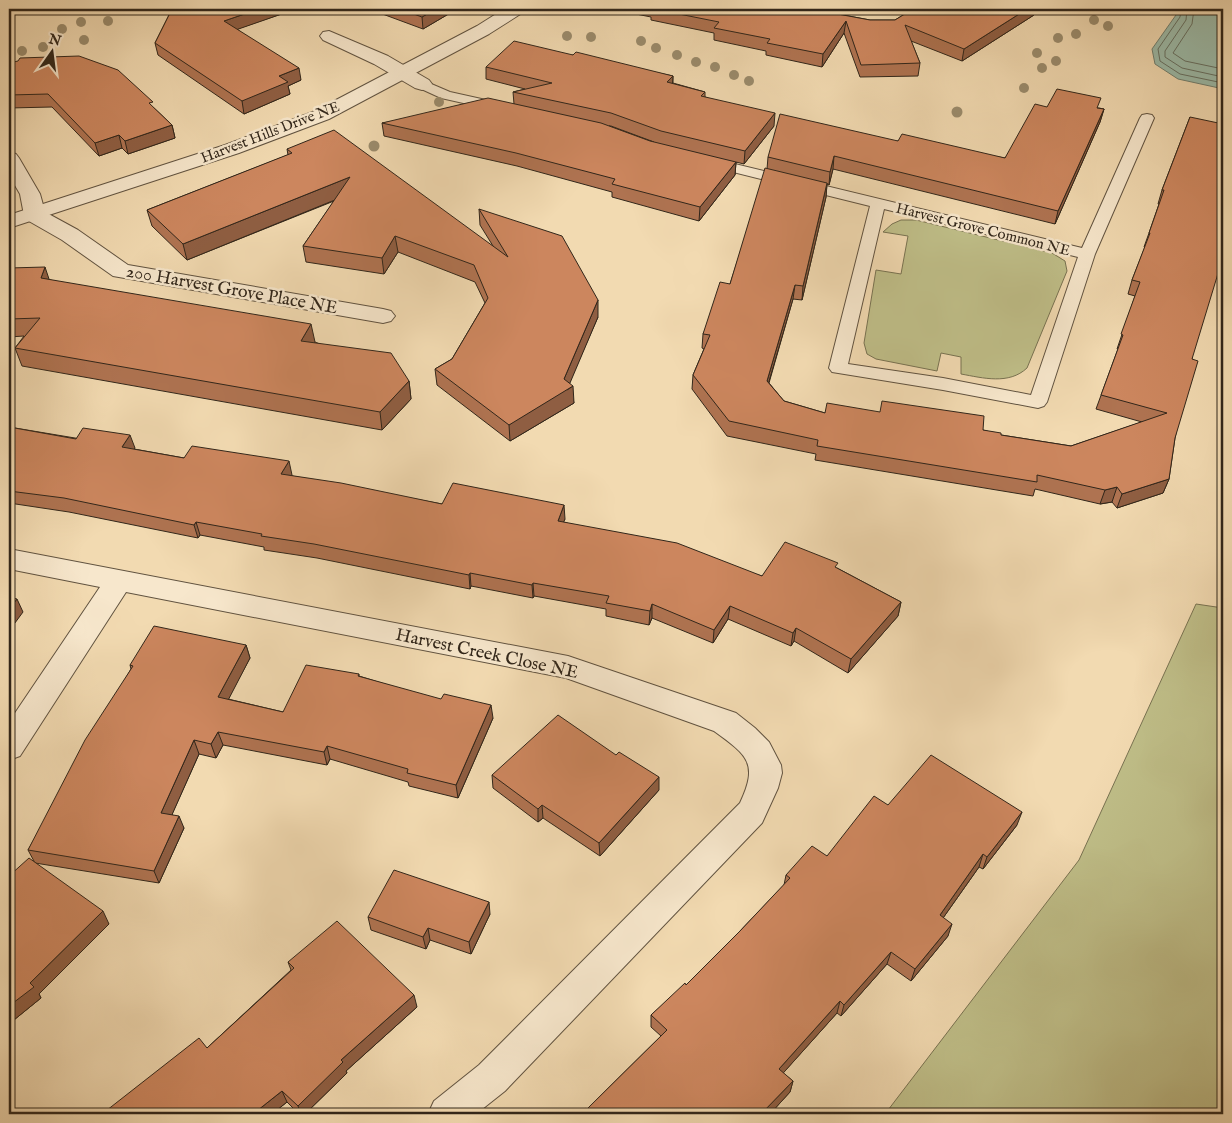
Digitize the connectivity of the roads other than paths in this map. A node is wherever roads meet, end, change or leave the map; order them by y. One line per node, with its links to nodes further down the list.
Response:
1 (516, 9): 3 (street, Harvest Hills Drive NE)
2 (329, 36): 3 (street)
3 (402, 73): 4 (street); 10 (street, Harvest Hills Drive NE)
4 (422, 84): 5 (lane)
5 (512, 110)
6 (1147, 118): 12 (lane, Harvest Grove Common NE)
7 (9, 158): 10 (street)
8 (692, 158): 9 (lane, Harvest Grove Common NE)
9 (878, 204): 12 (lane, Harvest Grove Common NE); 12 (lane, Harvest Grove Common NE)
10 (36, 214): 11 (street, Harvest Hills Drive NE); 13 (street, 200 Harvest Grove Place NE)
11 (9, 222)
12 (1087, 254)
13 (383, 316)
14 (9, 559): 15 (street, Harvest Creek Close NE)
15 (120, 579): 16 (street); 17 (street, Harvest Creek Close NE)
16 (9, 747)
17 (447, 1114)

